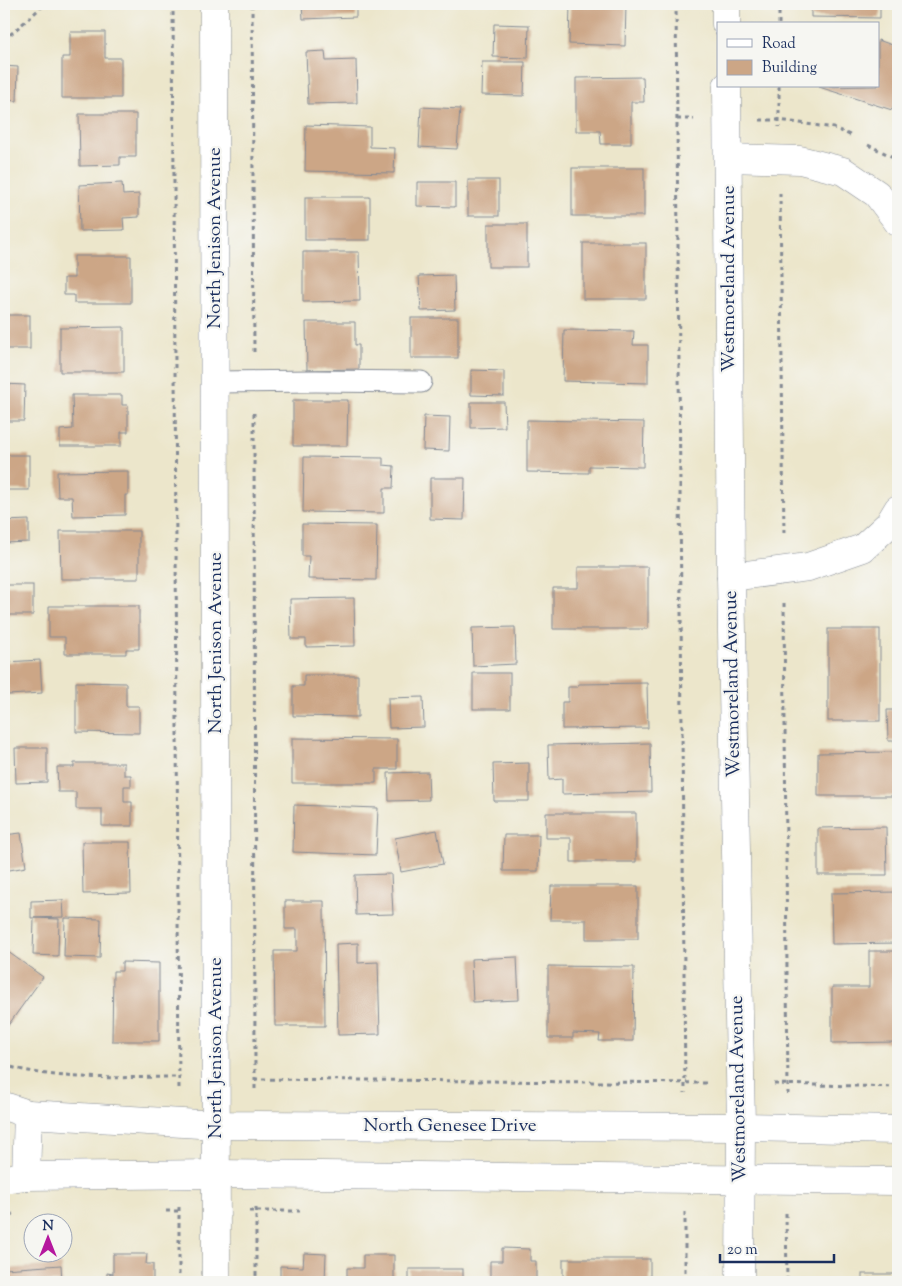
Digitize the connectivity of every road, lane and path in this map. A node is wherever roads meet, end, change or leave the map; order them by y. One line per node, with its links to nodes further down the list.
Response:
1 (44, 4): 10 (path)
2 (174, 4): 23 (path)
3 (214, 4): 17 (street, North Jenison Avenue)
4 (252, 4): 16 (path)
5 (676, 4): 26 (path)
6 (726, 4): 8 (street)
7 (779, 4): 9 (path)
8 (726, 22)
9 (779, 22)
10 (4, 40)
11 (727, 88): 13 (street, Westmoreland Avenue)
12 (779, 88): 14 (path)
13 (728, 158): 14 (street); 21 (street, Westmoreland Avenue)
14 (780, 160): 15 (street); 20 (path)
15 (898, 222)
16 (254, 381): 17 (lane); 18 (lane); 25 (path)
17 (215, 382): 24 (street, North Jenison Avenue)
18 (421, 382)
19 (898, 509): 20 (street)
20 (784, 570): 21 (street); 28 (path)
21 (730, 577): 27 (street, Westmoreland Avenue)
22 (4, 1066): 23 (path)
23 (178, 1077): 24 (path); 31 (path)
24 (217, 1078): 25 (path); 32 (street, North Jenison Avenue)
25 (255, 1079): 26 (path); 33 (path)
26 (684, 1083): 27 (path); 34 (path)
27 (740, 1083): 28 (path); 35 (street, Westmoreland Avenue)
28 (788, 1084): 29 (path); 36 (path)
29 (898, 1087)
30 (16, 1110): 31 (street, North Genesee Drive); 41 (street)
31 (178, 1123): 32 (street, North Genesee Drive)
32 (217, 1125): 33 (street, North Genesee Drive); 38 (street, North Jenison Avenue)
33 (256, 1125): 34 (street, North Genesee Drive)
34 (686, 1127): 35 (street, North Genesee Drive)
35 (741, 1127): 36 (street, North Genesee Drive); 43 (street, Westmoreland Avenue)
36 (787, 1128): 37 (street, North Genesee Drive)
37 (898, 1130)
38 (216, 1174): 39 (street); 40 (street); 47 (street, North Jenison Avenue)
39 (179, 1175): 41 (street); 46 (path)
40 (256, 1175): 42 (street); 48 (path)
41 (15, 1177)
42 (684, 1178): 43 (street); 49 (path)
43 (740, 1179): 44 (street); 50 (street, Westmoreland Avenue)
44 (785, 1180): 45 (street); 51 (path)
45 (898, 1181)
46 (179, 1282)
47 (216, 1282)
48 (256, 1282)
49 (685, 1282)
50 (740, 1282)
51 (787, 1282)

